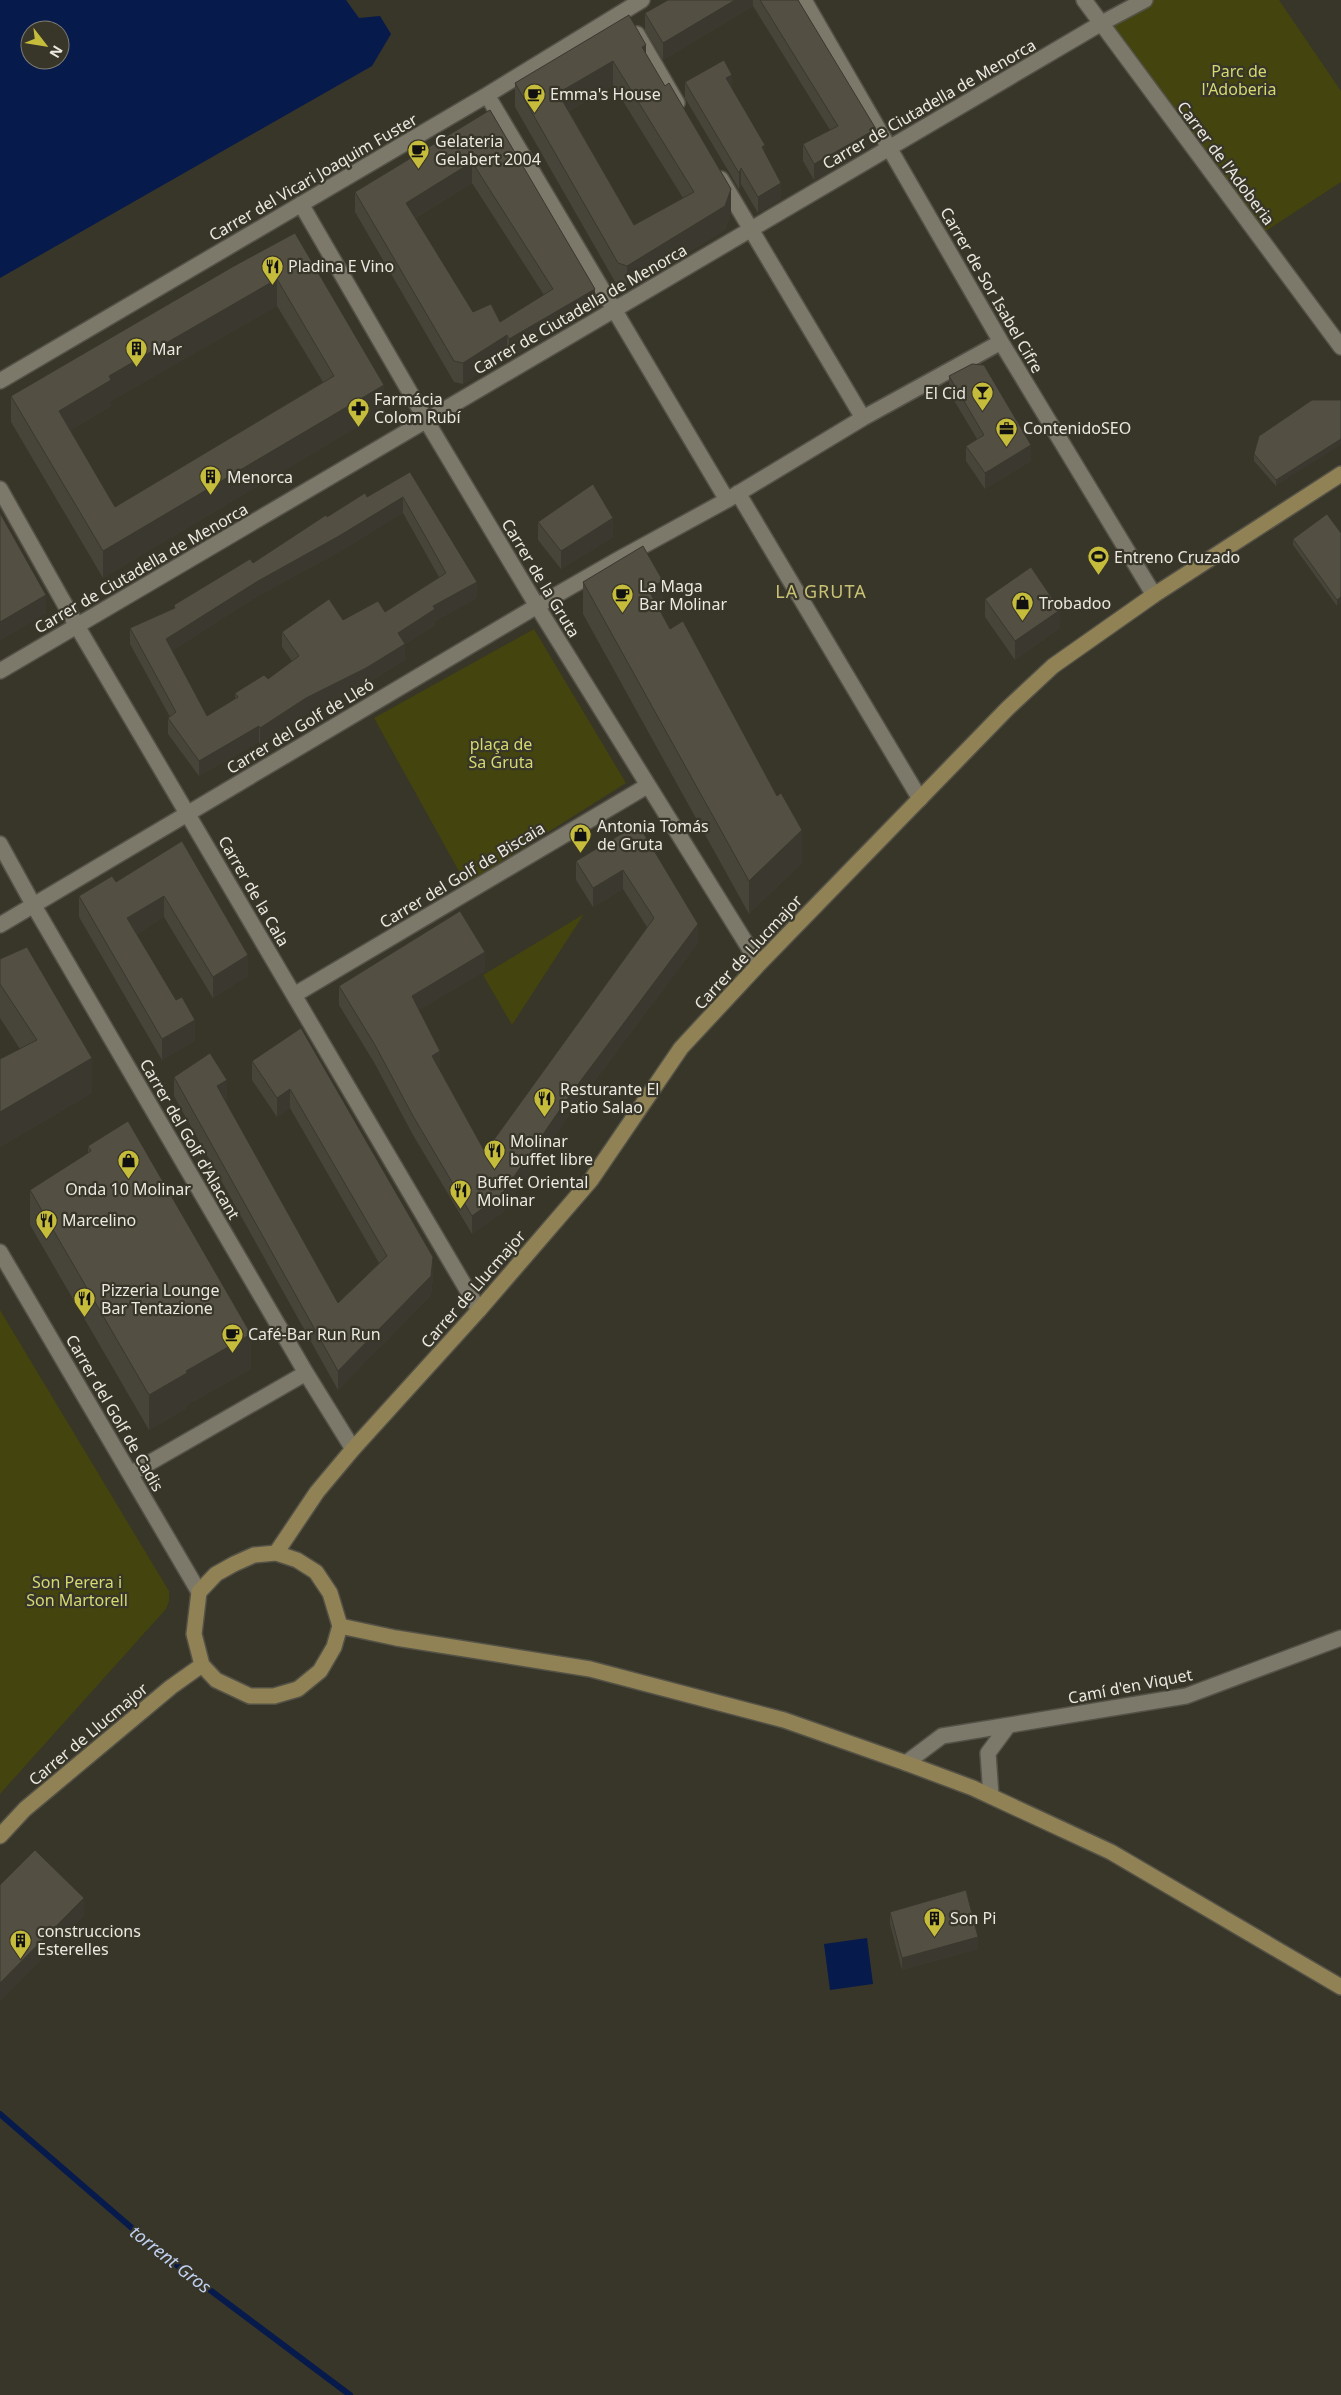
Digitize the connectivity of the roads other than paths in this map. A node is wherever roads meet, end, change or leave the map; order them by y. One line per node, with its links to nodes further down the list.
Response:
1 (642, 0): 5 (street, Carrer del Vicari Joaquim Fuster)
2 (804, 0): 9 (street, Carrer de Sor Isabel Cifre)
3 (1084, 0): 6 (street, Carrer de l'Adoberia)
4 (1145, 0): 6 (street, Carrer de Ciutadella de Menorca)
5 (623, 11): 7 (street, Carrer del Vicari Joaquim Fuster); 8 (street)
6 (1100, 24): 9 (street, Carrer de Ciutadella de Menorca); 15 (street, Carrer de l'Adoberia)
7 (488, 95): 11 (street, Carrer del Vicari Joaquim Fuster); 13 (street)
8 (682, 112)
9 (890, 148): 12 (street, Carrer de Ciutadella de Menorca); 14 (street, Carrer de Sor Isabel Cifre)
10 (712, 162): 12 (street)
11 (302, 204): 16 (street, Carrer del Vicari Joaquim Fuster); 18 (street, Carrer de la Gruta)
12 (751, 229): 13 (street, Carrer de Ciutadella de Menorca); 17 (street)
13 (614, 310): 18 (street, Carrer de Ciutadella de Menorca); 21 (street)
14 (1001, 342): 17 (street, Carrer del Golf de Lleó); 22 (street, Carrer de Sor Isabel Cifre)
15 (1341, 347)
16 (0, 381)
17 (863, 418): 21 (street, Carrer del Golf de Lleó)
18 (426, 420): 23 (street, Carrer de la Gruta); 24 (street, Carrer de Ciutadella de Menorca)
19 (1341, 474): 22 (street, Carrer de Llucmajor)
20 (0, 489): 24 (street, Carrer de la Cala)
21 (733, 496): 23 (street, Carrer del Golf de Lleó); 27 (street)
22 (1154, 595): 27 (street, Carrer de Llucmajor)
23 (537, 606): 26 (street, Carrer de la Gruta); 28 (street, Carrer del Golf de Lleó)
24 (76, 626): 25 (street, Carrer de Ciutadella de Menorca); 28 (street, Carrer de la Cala)
25 (0, 671)
26 (647, 786): 32 (street, Carrer de la Gruta); 33 (street, Carrer del Golf de Biscaia)
27 (920, 799): 32 (street, Carrer de Llucmajor)
28 (188, 813): 30 (street, Carrer del Golf de Lleó); 33 (street, Carrer de la Cala)
29 (0, 844): 30 (street, Carrer del Golf d'Alacant)
30 (34, 906): 31 (street, Carrer del Golf de Lleó); 36 (street, Carrer del Golf d'Alacant)
31 (0, 925)
32 (759, 964): 35 (street, Carrer de Llucmajor)
33 (294, 995): 35 (street, Carrer de la Cala)
34 (0, 1252): 38 (street, Carrer del Golf de Cadis)
35 (479, 1310): 37 (street, Carrer de Llucmajor)
36 (306, 1373): 37 (street, Carrer del Golf d'Alacant); 38 (street)
37 (353, 1449): 39 (street, Carrer de Llucmajor)
38 (130, 1474): 40 (street, Carrer del Golf de Cadis)
39 (276, 1553): 40 (street); 41 (street)
40 (199, 1592): 43 (street)
41 (340, 1626): 43 (street); 45 (street)
42 (1341, 1638): 44 (street, Camí d'en Viquet)
43 (202, 1664): 47 (street, Carrer de Llucmajor)
44 (1008, 1726): 45 (street, Camí d'en Viquet); 46 (street)
45 (906, 1763): 46 (street)
46 (991, 1796): 48 (street)
47 (0, 1836)
48 (1341, 1987)

